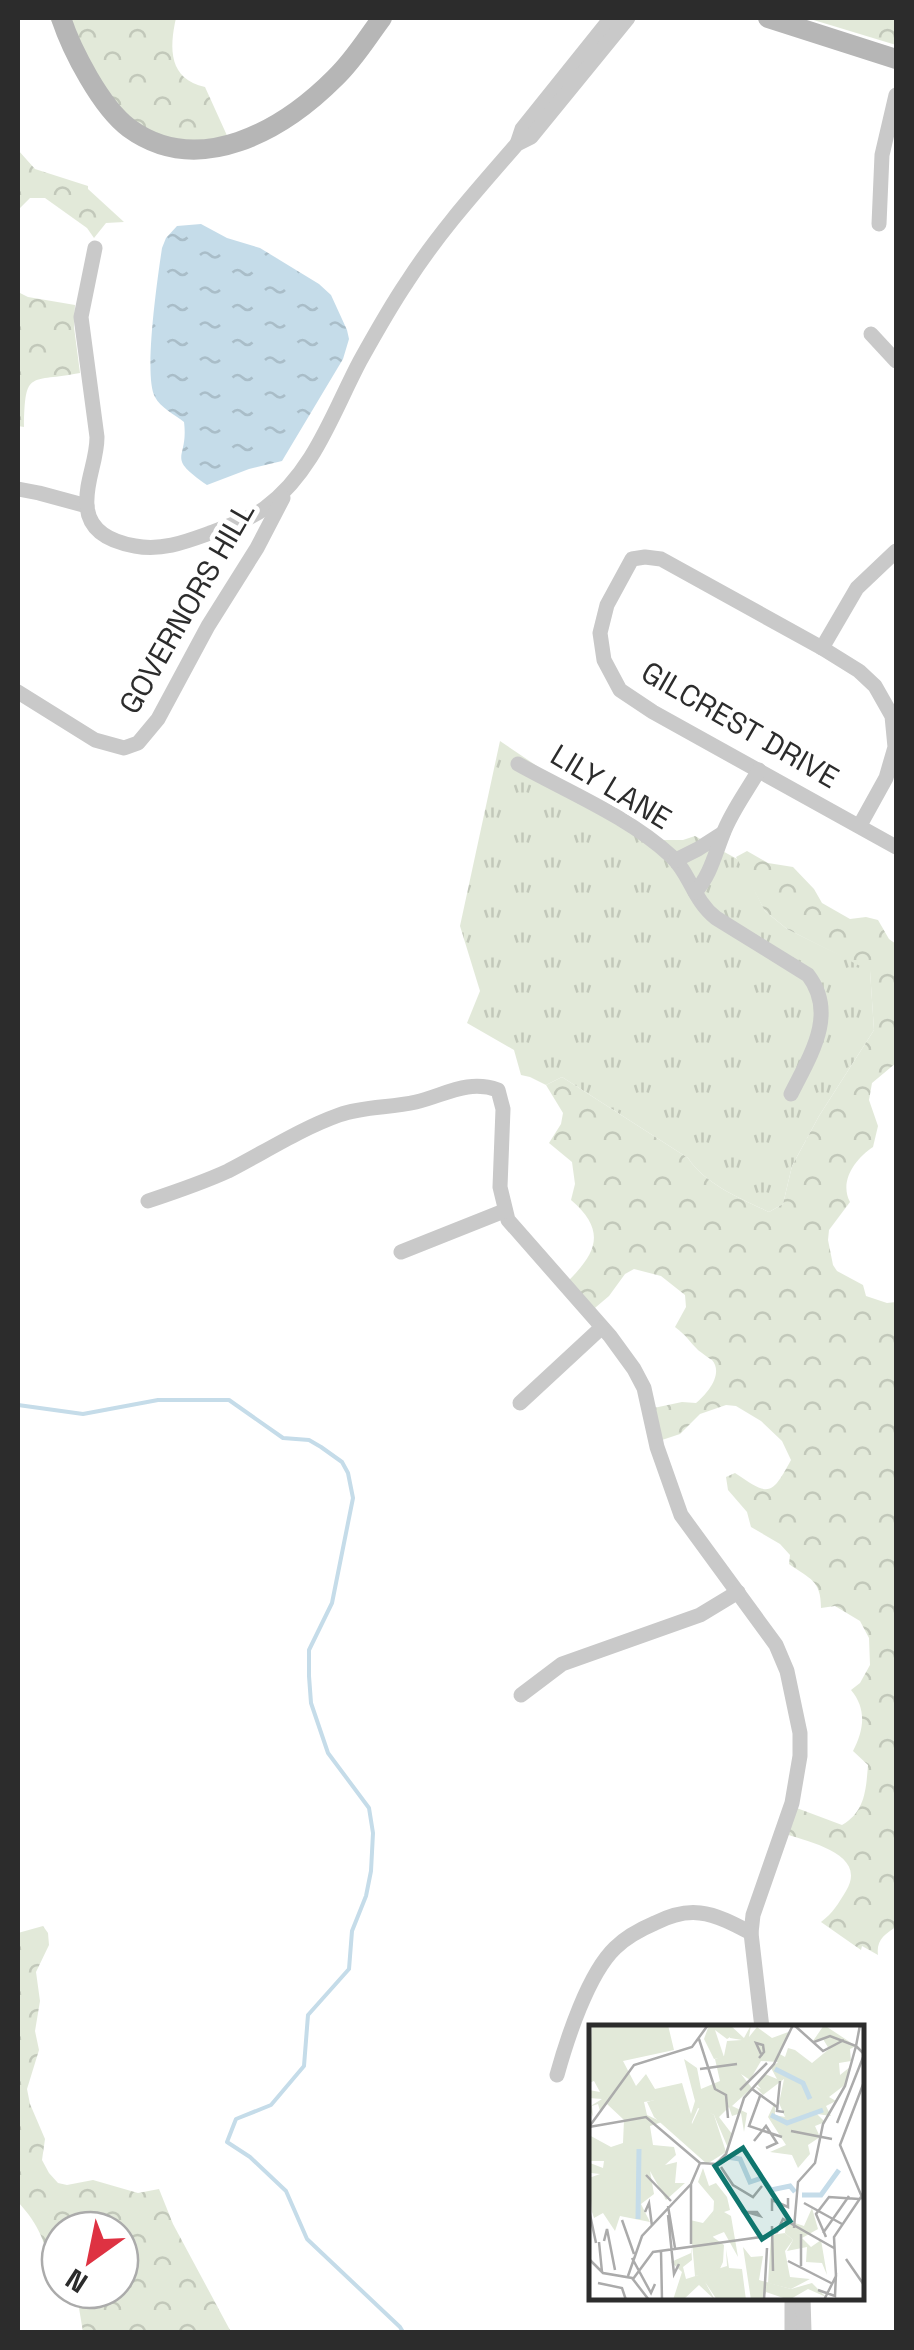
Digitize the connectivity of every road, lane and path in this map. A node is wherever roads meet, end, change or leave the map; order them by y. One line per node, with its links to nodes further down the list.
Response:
1 (61, 18): 2 (street)
2 (382, 18)
3 (612, 18): 8 (street, GOVERNORS HILL)
4 (628, 18): 8 (street, GOVERNORS HILL)
5 (768, 18): 6 (street)
6 (896, 58)
7 (896, 95): 9 (street)
8 (517, 144): 13 (street, GOVERNORS HILL)
9 (879, 224)
10 (95, 248): 15 (street)
11 (871, 334): 12 (street)
12 (896, 361)
13 (290, 486): 15 (street, GOVERNORS HILL); 18 (street, GOVERNORS HILL)
14 (18, 490): 15 (street)
15 (87, 506)
16 (896, 551): 17 (street)
17 (822, 648): 20 (street, GILCREST DRIVE); 21 (street, GILCREST DRIVE)
18 (18, 692)
19 (518, 764): 24 (street, LILY LANE)
20 (758, 770): 21 (street, GILCREST DRIVE); 22 (street)
21 (860, 825): 23 (street, GILCREST DRIVE)
22 (723, 833): 24 (street, LILY LANE); 25 (street)
23 (896, 847)
24 (676, 860): 25 (street, LILY LANE)
25 (695, 892): 26 (street, LILY LANE)
26 (791, 1094)
27 (148, 1201): 28 (street)
28 (504, 1211): 29 (street); 30 (street)
29 (400, 1252)
30 (601, 1328): 31 (street); 32 (street)
31 (520, 1403)
32 (738, 1592): 33 (street); 34 (street)
33 (521, 1695)
34 (751, 1933): 35 (street); 36 (street)
35 (762, 2025)
36 (557, 2075)
37 (792, 2300): 39 (street)
38 (804, 2300): 40 (street)
39 (792, 2332)
40 (804, 2332)

